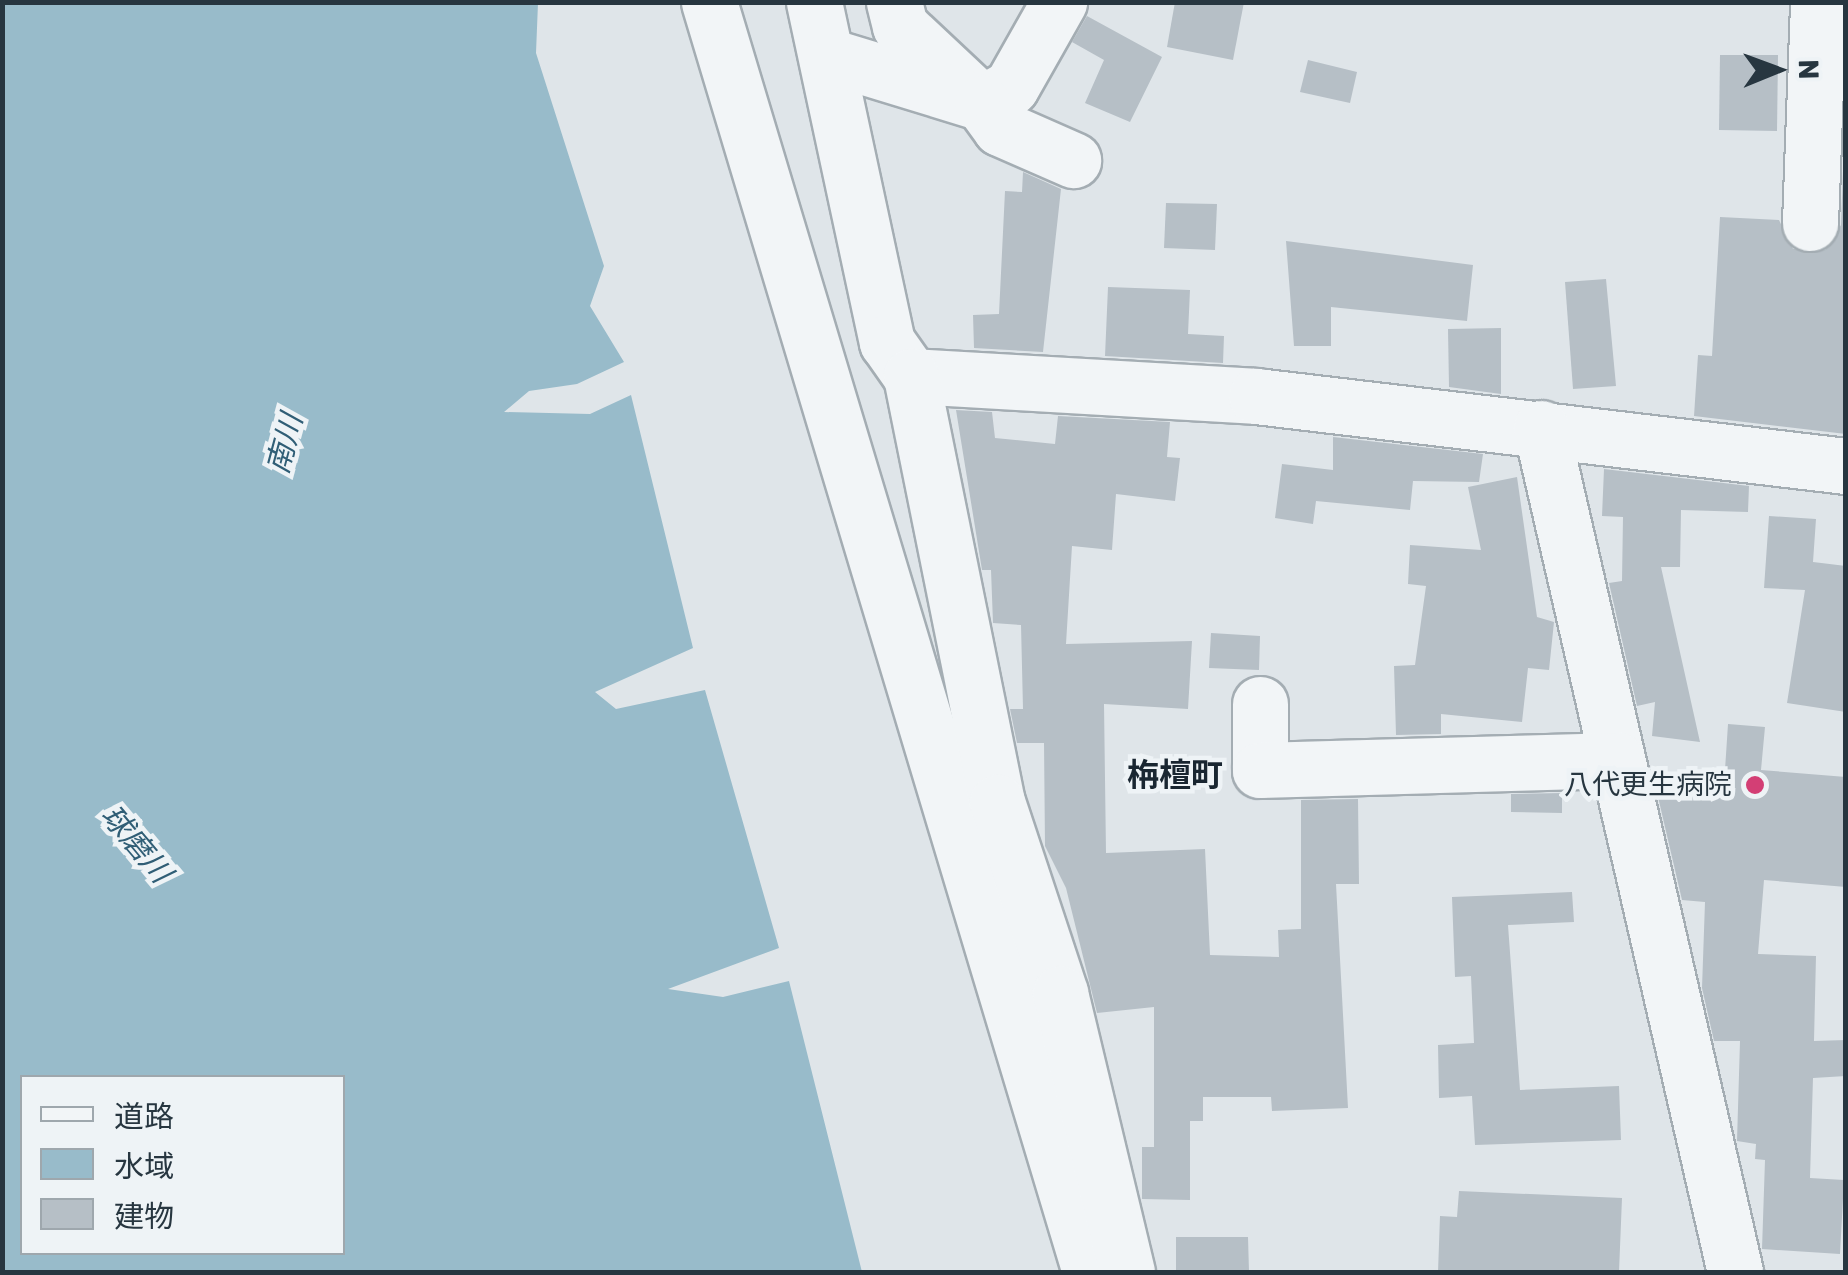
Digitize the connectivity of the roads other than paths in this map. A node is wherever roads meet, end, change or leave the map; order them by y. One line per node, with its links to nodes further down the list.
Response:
1 (709, 2): 14 (street)
2 (814, 2): 7 (street)
3 (874, 2): 7 (street)
4 (894, 2): 8 (street)
5 (1060, 2): 8 (street)
6 (1818, 2): 10 (street)
7 (847, 61): 8 (street); 11 (street)
8 (982, 104): 9 (street)
9 (1072, 160)
10 (1810, 223)
11 (911, 376): 12 (street); 14 (street); 15 (street)
12 (1541, 428): 13 (street); 17 (street)
13 (1846, 466)
14 (879, 540): 15 (street); 18 (street)
15 (974, 692): 19 (street)
16 (1260, 704): 17 (street)
17 (1617, 760): 20 (street)
18 (1090, 1272)
19 (1126, 1272)
20 (1735, 1272)

